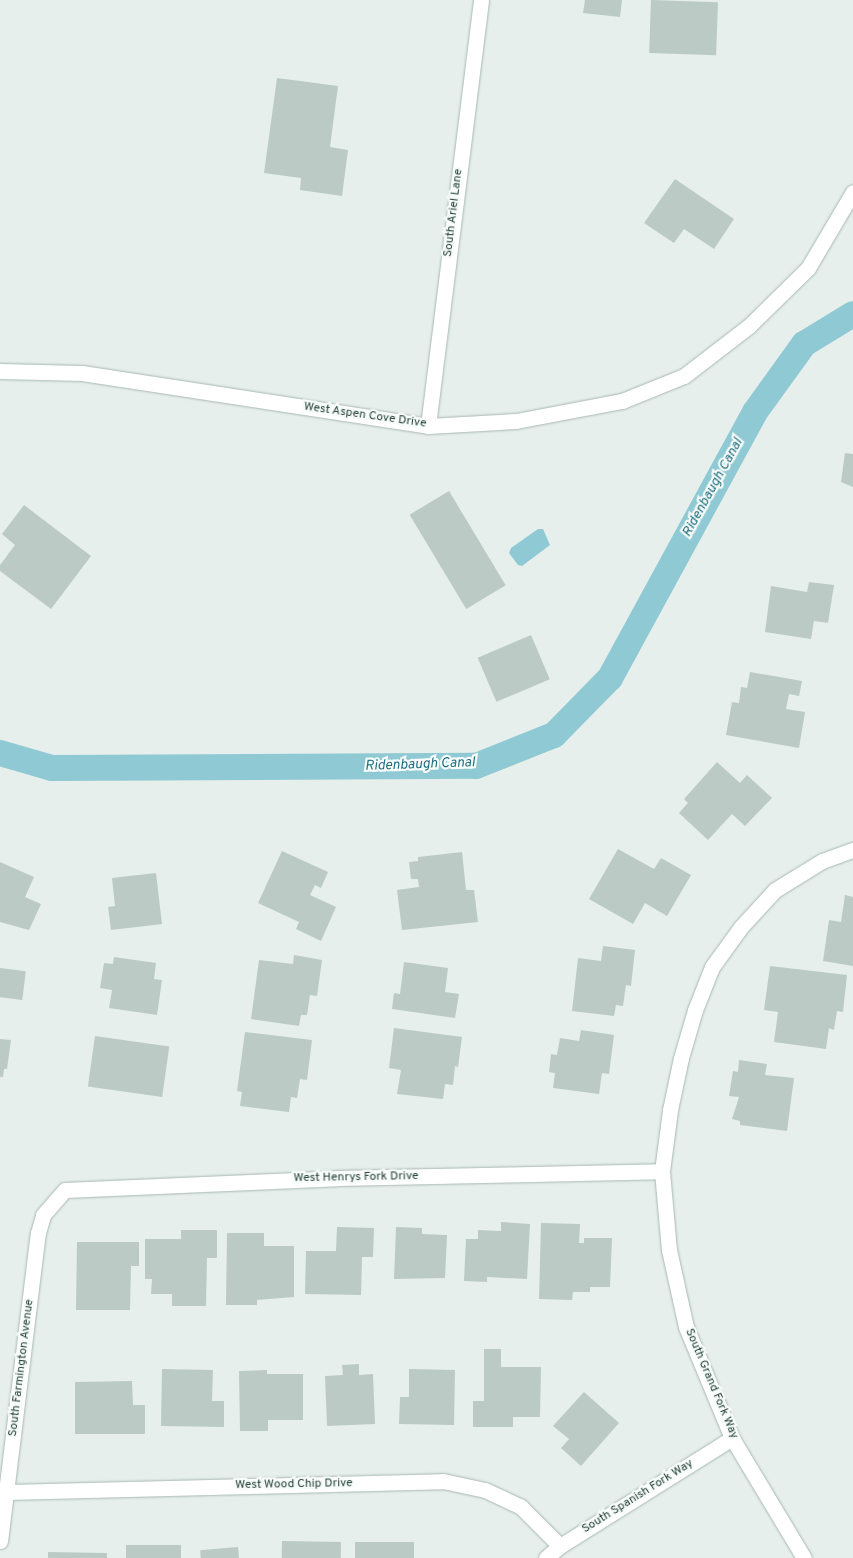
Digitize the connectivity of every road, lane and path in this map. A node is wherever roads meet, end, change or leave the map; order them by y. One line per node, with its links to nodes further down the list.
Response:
1 (481, 0): 4 (street, South Ariel Lane)
2 (853, 192): 4 (street, West Aspen Cove Drive)
3 (0, 371): 4 (street, West Aspen Cove Drive)
4 (428, 426)
5 (853, 850): 6 (street, South Grand Fork Way)
6 (662, 1171): 7 (street, West Henrys Fork Drive); 8 (street, South Grand Fork Way)
7 (54, 1199): 9 (street, South Farmington Avenue)
8 (732, 1438): 11 (street, South Spanish Fork Way); 13 (street, South Grand Fork Way)
9 (7, 1492): 10 (street, South Farmington Avenue); 11 (street, West Wood Chip Drive)
10 (0, 1541)
11 (560, 1546): 12 (street, South Spanish Fork Way)
12 (546, 1558)
13 (804, 1558)

